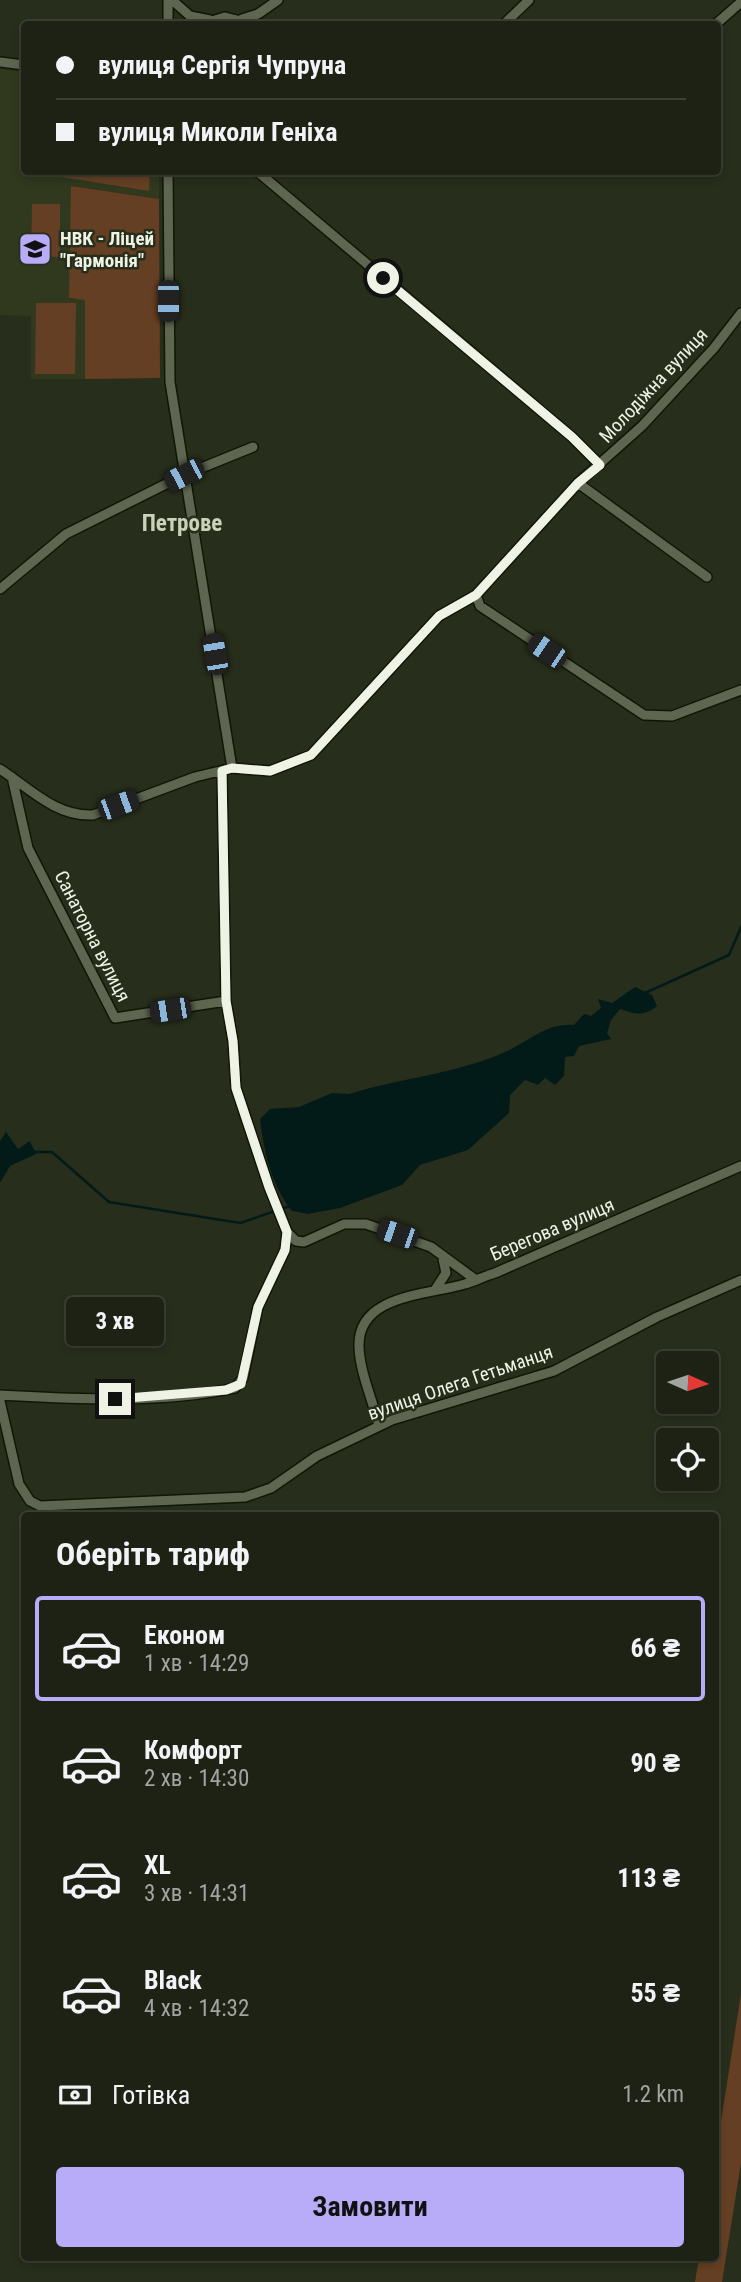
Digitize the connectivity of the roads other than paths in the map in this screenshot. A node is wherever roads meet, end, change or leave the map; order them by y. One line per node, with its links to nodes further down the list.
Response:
1 (170, 0): 6 (street); 7 (street)
2 (278, 0): 5 (street)
3 (530, 0): 9 (street)
4 (741, 2): 10 (street)
5 (242, 19): 6 (street); 8 (street)
6 (212, 20)
7 (168, 21)
8 (246, 21)
9 (507, 21)
10 (719, 21)
11 (0, 62): 12 (street)
12 (21, 65)
13 (168, 175): 18 (street)
14 (262, 175): 17 (street)
15 (741, 313): 17 (street, Молодіжна вулиця)
16 (253, 447): 18 (street)
17 (600, 465): 19 (street, Молодіжна вулиця)
18 (184, 475): 21 (street); 24 (street)
19 (578, 483): 20 (street); 22 (street, Молодіжна вулиця)
20 (707, 577)
21 (0, 589)
22 (476, 595): 23 (street); 24 (street, Молодіжна вулиця)
23 (741, 690)
24 (232, 768): 26 (street, Молодіжна вулиця)
25 (0, 769): 27 (street)
26 (222, 771): 27 (street, Молодіжна вулиця); 28 (street)
27 (12, 777): 28 (street, Санаторна вулиця)
28 (226, 1001): 30 (street)
29 (741, 1166): 32 (street, Берегова вулиця)
30 (287, 1232): 31 (street); 35 (street)
31 (442, 1256): 32 (street); 34 (street)
32 (476, 1280): 34 (street, Берегова вулиця)
33 (741, 1280): 37 (street, вулиця Олега Гетьманця)
34 (434, 1291): 37 (street, Берегова вулиця)
35 (0, 1395)
36 (0, 1401): 37 (street, вулиця Олега Гетьманця)
37 (379, 1426)

